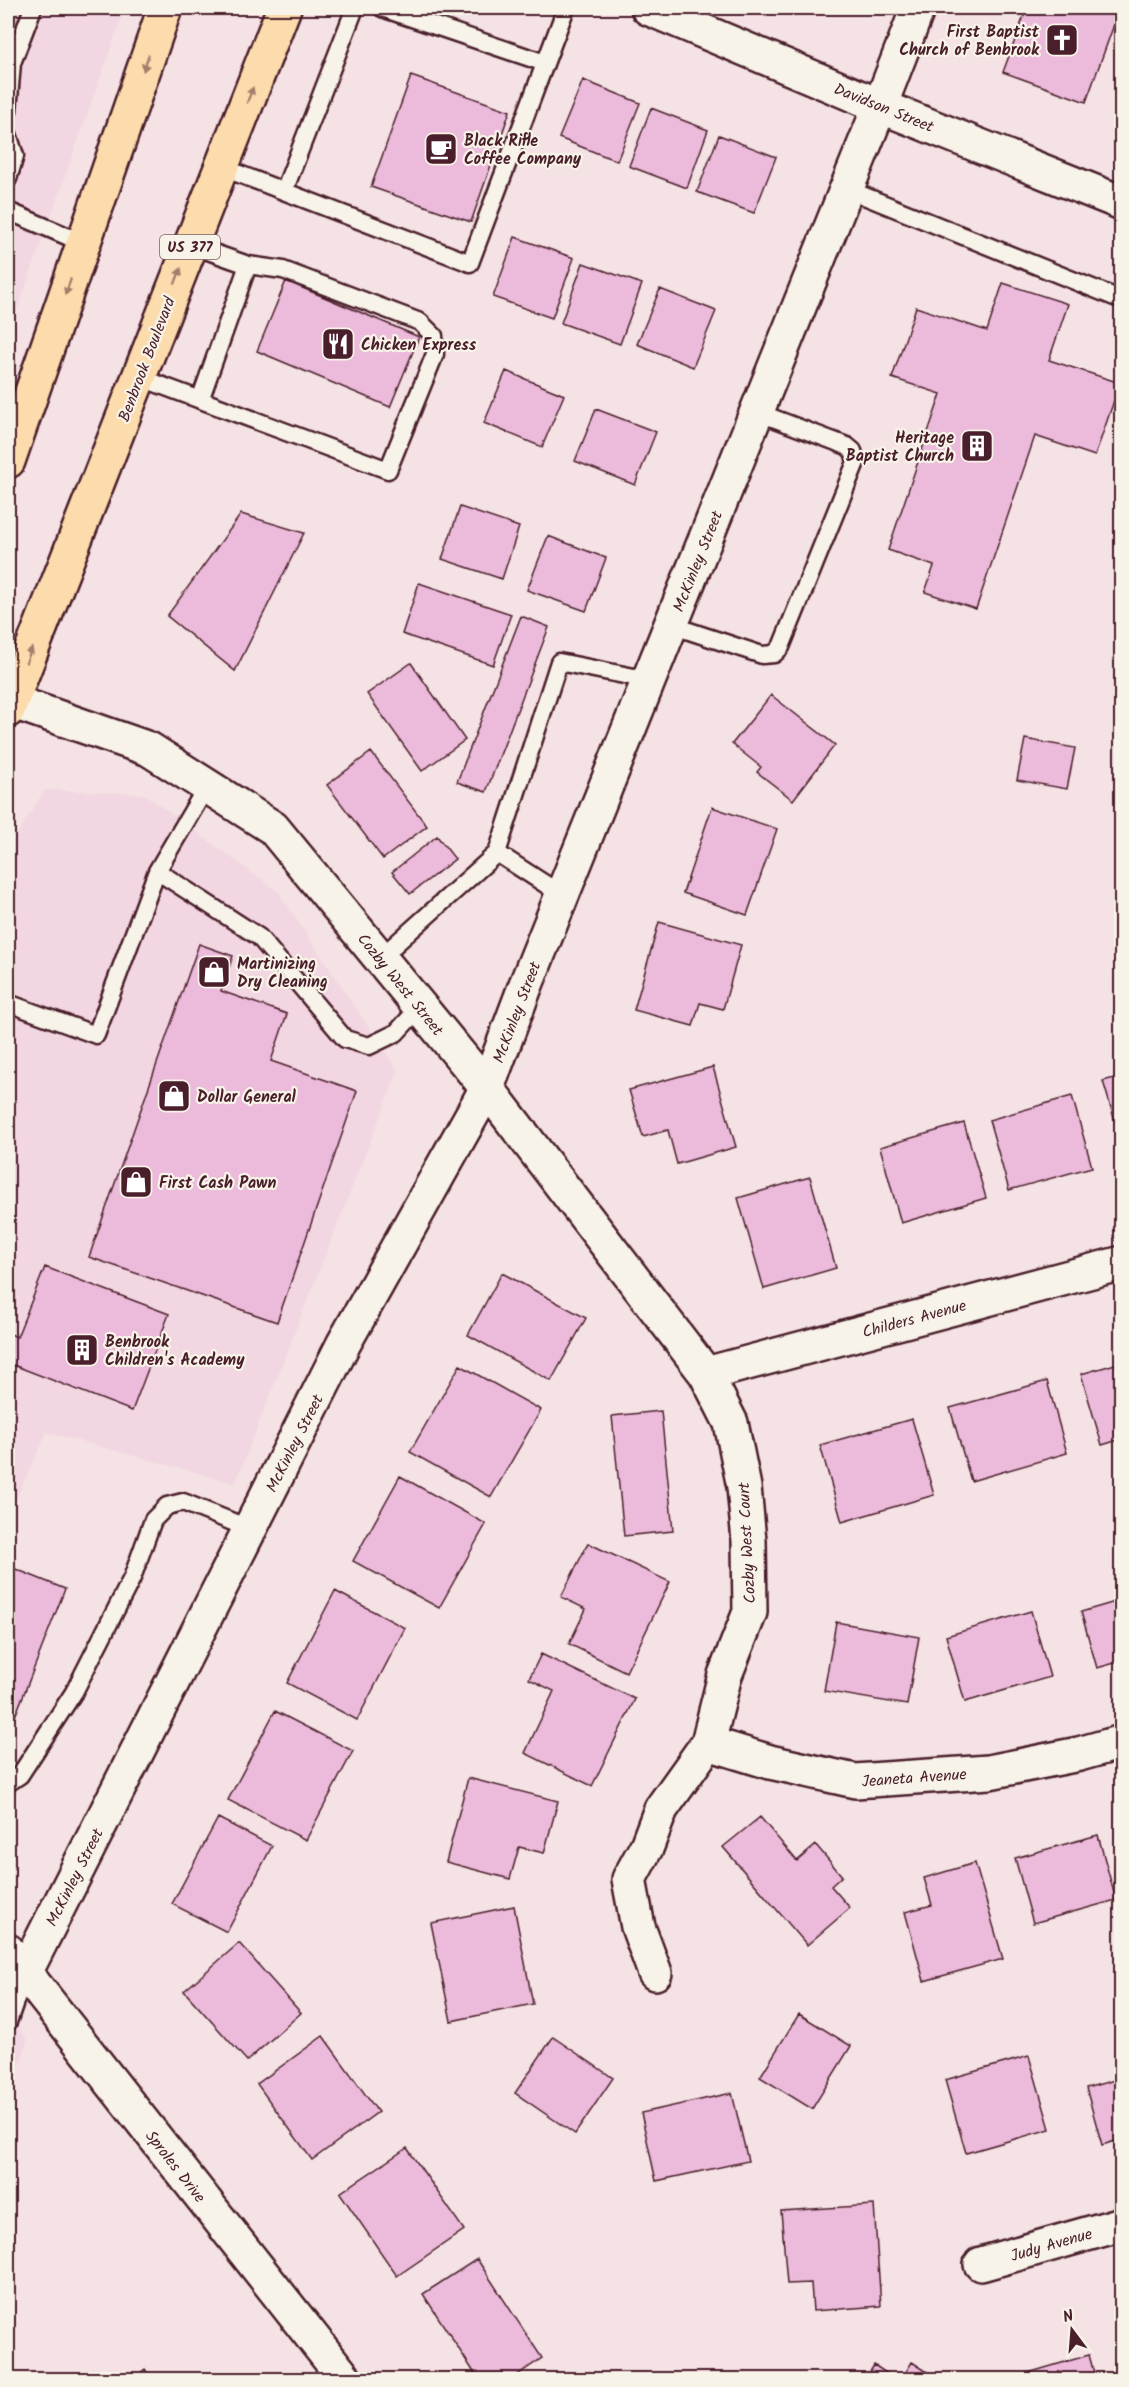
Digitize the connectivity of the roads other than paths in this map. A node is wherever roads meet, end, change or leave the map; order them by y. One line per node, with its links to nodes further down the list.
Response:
1 (33, 8): 9 (lane)
2 (165, 8): 20 (highway, one-way to 20)
3 (284, 8): 14 (highway, Benbrook Boulevard / US 377, one-way to 3)
4 (356, 8): 17 (lane)
5 (382, 8): 10 (lane)
6 (566, 8): 10 (lane)
7 (648, 8): 11 (street, Davidson Street)
8 (918, 8): 11 (street, McKinley Street)
9 (10, 63): 12 (lane)
10 (545, 63): 17 (lane)
11 (880, 106): 16 (street, McKinley Street); 18 (street, Davidson Street)
12 (8, 111)
13 (8, 134): 15 (lane)
14 (221, 167): 17 (lane); 21 (highway, Benbrook Boulevard / US 377)
15 (8, 178)
16 (847, 189): 23 (lane); 26 (street, McKinley Street)
17 (284, 191)
18 (1122, 203)
19 (8, 211): 20 (lane)
20 (83, 243): 27 (highway, one-way to 27)
21 (191, 244): 22 (lane); 24 (highway, Benbrook Boulevard / US 377, one-way to 21)
22 (248, 266): 25 (lane); 25 (lane)
23 (1122, 300)
24 (139, 377): 25 (lane); 30 (highway, Benbrook Boulevard / US 377, one-way to 24)
25 (200, 400)
26 (757, 412): 28 (street, McKinley Street); 28 (lane)
27 (8, 460)
28 (671, 625): 29 (street, McKinley Street)
29 (649, 680): 32 (lane); 34 (street, McKinley Street)
30 (9, 705): 31 (street, Cozby West Street)
31 (207, 786): 33 (lane); 35 (street, Cozby West Street)
32 (496, 853): 34 (lane); 35 (lane)
33 (157, 871): 36 (lane); 37 (lane)
34 (562, 895): 38 (street, McKinley Street)
35 (380, 958): 37 (street, Cozby West Street)
36 (8, 1003)
37 (420, 1007): 38 (street, Cozby West Street)
38 (487, 1088): 40 (street, Cozby West Street); 41 (street, McKinley Street)
39 (1122, 1263): 40 (street, Childers Avenue)
40 (706, 1374): 43 (street, Cozby West Court)
41 (250, 1529): 44 (lane); 45 (street, McKinley Street)
42 (1122, 1742): 43 (street, Jeaneta Avenue)
43 (708, 1743): 46 (street, Cozby West Court)
44 (8, 1783)
45 (16, 1963): 47 (lane); 50 (street, Sproles Drive)
46 (655, 1973)
47 (8, 2022)
48 (1122, 2224): 49 (street, Judy Avenue)
49 (981, 2264)
50 (346, 2379)

